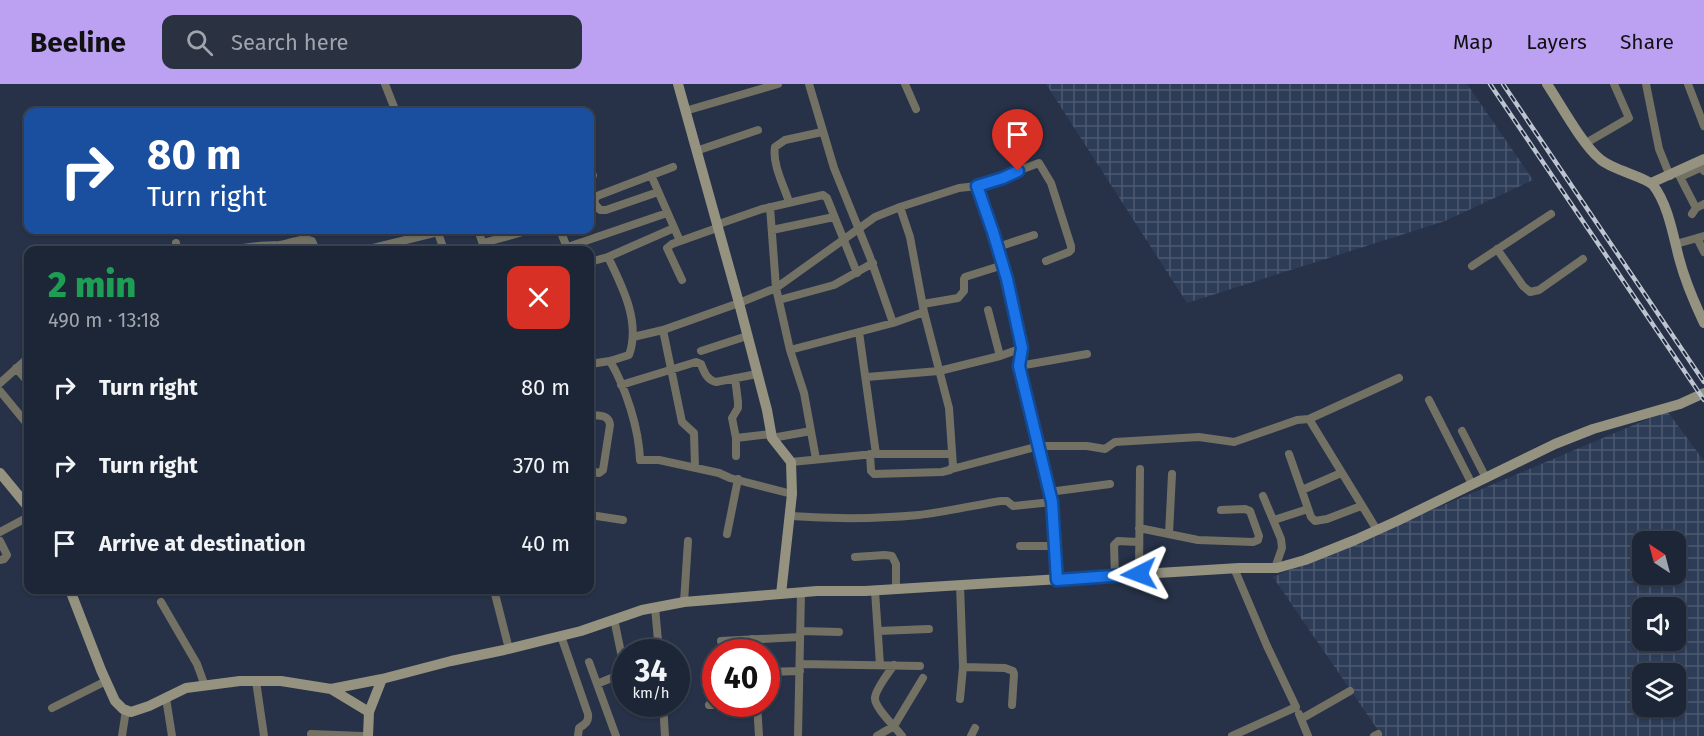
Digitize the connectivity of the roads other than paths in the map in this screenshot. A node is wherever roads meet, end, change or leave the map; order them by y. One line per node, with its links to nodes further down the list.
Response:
1 (385, 84): 10 (street)
2 (678, 84): 12 (street)
3 (778, 84): 12 (street)
4 (809, 84): 15 (street)
5 (905, 84): 11 (street)
6 (1547, 84): 16 (street)
7 (1614, 84): 16 (street)
8 (1646, 84): 22 (street)
9 (1688, 84): 13 (street)
10 (394, 108)
11 (916, 109)
12 (685, 111): 17 (street)
13 (1704, 126)
14 (758, 130): 17 (street)
15 (822, 132): 27 (street); 37 (street)
16 (1586, 143): 23 (street)
17 (696, 151): 35 (street)
18 (1704, 159): 22 (street)
19 (672, 167): 21 (street)
20 (1704, 171): 31 (street)
21 (651, 175): 25 (street); 26 (street)
22 (1670, 176): 23 (street)
23 (1652, 183): 45 (street)
24 (977, 186): 30 (street); 51 (street); 57 (street)
25 (658, 192): 28 (street); 32 (street)
26 (594, 201)
27 (789, 202): 29 (street); 34 (street)
28 (594, 207)
29 (770, 207): 35 (street); 38 (street)
30 (900, 207): 37 (street); 66 (street)
31 (1697, 209)
32 (667, 213): 36 (street); 50 (street)
33 (1551, 214): 52 (street)
34 (834, 216): 38 (street); 43 (street)
35 (717, 226): 44 (street); 65 (street)
36 (674, 228): 44 (street); 54 (street)
37 (859, 229): 43 (street); 58 (street)
38 (772, 230): 63 (street)
39 (426, 234): 48 (street)
40 (519, 234): 49 (street)
41 (1034, 235): 51 (street)
42 (1700, 237): 45 (street); 53 (street)
43 (843, 240): 61 (street); 63 (street)
44 (680, 241): 62 (street)
45 (1676, 244): 69 (street)
46 (273, 246): 47 (street)
47 (315, 246)
48 (380, 246)
49 (487, 246)
50 (576, 246)
51 (998, 247): 59 (street)
52 (1497, 249): 55 (street); 60 (street)
53 (1704, 252)
54 (608, 256): 56 (street); 73 (street)
55 (1583, 260)
56 (594, 261)
57 (1046, 261)
58 (873, 263): 61 (street); 68 (street)
59 (1003, 265): 66 (street); 74 (street)
60 (1472, 266)
61 (857, 273): 64 (street)
62 (682, 280)
63 (776, 288): 64 (street); 65 (street)
64 (779, 300): 75 (street)
65 (739, 303): 70 (street); 72 (street)
66 (923, 308): 68 (street); 85 (street)
67 (988, 310): 78 (street)
68 (893, 323): 71 (street)
69 (1704, 323)
70 (663, 330): 73 (street); 84 (street)
71 (859, 332): 75 (street); 88 (street)
72 (747, 336): 76 (street); 86 (street)
73 (633, 337): 80 (street)
74 (1022, 348): 78 (street); 82 (street)
75 (790, 350): 99 (street)
76 (702, 351)
77 (1088, 354): 82 (street)
78 (1000, 356): 85 (street)
79 (24, 361): 83 (street)
80 (610, 361): 81 (street); 92 (street)
81 (594, 363)
82 (1019, 366): 103 (street)
83 (16, 368): 87 (street); 91 (street)
84 (671, 370): 89 (street); 92 (street); 110 (street)
85 (939, 371): 88 (street); 105 (street)
86 (758, 374): 89 (street); 101 (street)
87 (24, 377)
88 (867, 377): 104 (street)
89 (735, 378): 102 (street)
90 (1399, 378): 97 (street)
91 (0, 382)
92 (621, 385): 110 (street)
93 (0, 391): 98 (street)
94 (1704, 393): 117 (street)
95 (1429, 400): 120 (street)
96 (594, 416): 113 (street)
97 (1309, 419): 103 (street); 115 (street)
98 (24, 420)
99 (811, 431): 101 (street); 108 (street)
100 (1462, 431): 117 (street)
101 (772, 436): 102 (street); 109 (street)
102 (736, 438): 107 (street)
103 (1039, 446): 111 (street); 122 (street)
104 (873, 454): 105 (street); 108 (street); 111 (street)
105 (952, 454): 111 (street)
106 (1289, 454): 121 (street)
107 (736, 456)
108 (816, 459): 109 (street)
109 (791, 462): 123 (street)
110 (694, 468): 118 (street)
111 (952, 468)
112 (1140, 469): 135 (street)
113 (594, 472)
114 (0, 473): 125 (street)
115 (1341, 473): 121 (street); 127 (street)
116 (1172, 474): 139 (street)
117 (1486, 478): 120 (street)
118 (738, 479): 123 (street); 138 (street)
119 (1110, 484): 122 (street)
120 (1472, 484): 136 (street)
121 (1302, 490): 128 (street)
122 (1049, 492): 126 (street)
123 (792, 494): 131 (street)
124 (1263, 496): 134 (street)
125 (24, 500)
126 (1052, 502): 131 (street); 144 (street)
127 (1361, 506): 128 (street); 136 (street)
128 (1308, 509): 134 (street)
129 (1221, 510): 139 (street)
130 (594, 516): 133 (street)
131 (790, 516): 158 (street)
132 (24, 520): 137 (street)
133 (623, 520)
134 (1274, 520): 148 (street)
135 (1139, 528): 139 (street); 142 (street)
136 (1377, 530): 148 (street)
137 (0, 532)
138 (727, 534)
139 (1169, 534)
140 (0, 541): 146 (street)
141 (688, 541): 160 (street)
142 (1138, 542): 149 (street); 150 (street)
143 (1020, 546): 144 (street)
144 (1055, 546): 151 (street)
145 (855, 557): 153 (street)
146 (0, 560)
147 (1234, 568): 148 (street); 149 (street); 189 (street)
148 (1275, 568)
149 (1139, 574): 150 (street)
150 (1115, 576): 151 (street)
151 (1057, 580): 152 (street)
152 (960, 585): 153 (street); 175 (street)
153 (896, 589): 154 (street)
154 (874, 591): 155 (street); 164 (street)
155 (801, 593): 158 (street); 166 (street)
156 (72, 594): 180 (street)
157 (495, 594): 170 (street)
158 (781, 594): 160 (street)
159 (161, 602): 183 (street)
160 (684, 602): 161 (street)
161 (655, 607): 162 (street); 168 (street)
162 (614, 620): 167 (street); 182 (street)
163 (930, 629): 164 (street)
164 (878, 631): 172 (street)
165 (839, 632): 166 (street)
166 (800, 634): 169 (street); 176 (street)
167 (561, 636): 170 (street); 203 (street)
168 (657, 639)
169 (752, 639)
170 (509, 649): 179 (street)
171 (589, 662): 182 (street)
172 (880, 665): 173 (street); 176 (street)
173 (894, 665): 174 (street); 196 (street)
174 (920, 666)
175 (963, 667): 187 (street); 188 (street)
176 (800, 668): 177 (street); 207 (street)
177 (780, 670)
178 (923, 678): 196 (street)
179 (382, 679): 184 (street); 192 (street)
180 (106, 681): 190 (street); 191 (street)
181 (256, 681): 183 (street); 184 (street); 200 (street)
182 (597, 684): 204 (street)
183 (205, 686): 186 (street)
184 (331, 689): 192 (street)
185 (1350, 691): 195 (street)
186 (166, 698): 191 (street); 199 (street)
187 (960, 699)
188 (1012, 705)
189 (1296, 707): 195 (street); 210 (street)
190 (52, 708)
191 (126, 710): 198 (street)
192 (369, 712): 202 (street)
193 (664, 717): 205 (street)
194 (758, 717): 206 (street)
195 (1301, 719): 211 (street)
196 (894, 726): 208 (street); 209 (street)
197 (311, 734): 201 (street)
198 (122, 736)
199 (172, 736)
200 (264, 736)
201 (363, 736)
202 (368, 736)
203 (578, 736)
204 (616, 736)
205 (665, 736)
206 (759, 736)
207 (798, 736)
208 (877, 736)
209 (902, 736)
210 (1232, 736)
211 (1308, 736)

